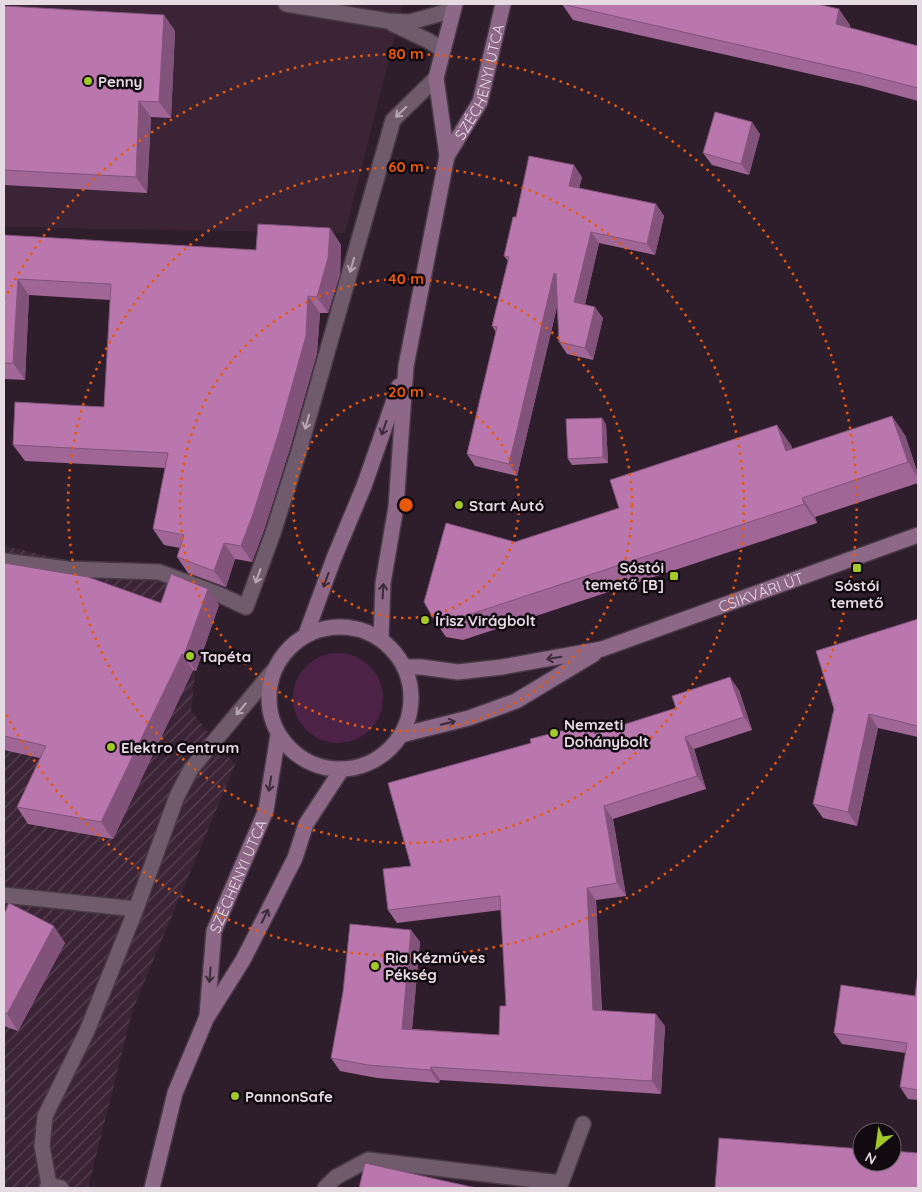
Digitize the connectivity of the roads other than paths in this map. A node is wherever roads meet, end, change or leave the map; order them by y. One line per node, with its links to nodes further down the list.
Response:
1 (286, 4): 4 (lane)
2 (503, 4): 7 (main road, SZÉCHENYI UTCA)
3 (454, 7): 4 (lane); 5 (main road, SZÉCHENYI UTCA)
4 (388, 21): 5 (lane)
5 (443, 50): 6 (main road, SZÉCHENYI UTCA)
6 (436, 78): 7 (main road, SZÉCHENYI UTCA); 10 (lane, one-way to 10)
7 (447, 156): 8 (main road, SZÉCHENYI UTCA)
8 (406, 366): 11 (main road, one-way to 11); 12 (main road, one-way to 8)
9 (918, 534): 13 (main road, CSIKVÁRI ÚT)
10 (4, 562)
11 (306, 634): 12 (main road); 15 (main road)
12 (380, 639): 14 (main road)
13 (602, 650): 14 (main road, CSIKVÁRI ÚT, one-way to 14); 16 (main road, CSIKVÁRI ÚT, one-way to 13)
14 (404, 667): 16 (main road)
15 (273, 672): 17 (main road); 20 (lane, one-way to 20)
16 (401, 735): 18 (main road)
17 (278, 736): 18 (main road); 21 (main road, SZÉCHENYI UTCA, one-way to 21)
18 (342, 769): 21 (main road, SZÉCHENYI UTCA, one-way to 18)
19 (4, 894): 20 (lane)
20 (136, 909): 23 (lane)
21 (206, 1019): 24 (main road, SZÉCHENYI UTCA)
22 (583, 1124): 25 (lane)
23 (52, 1187)
24 (152, 1188)
25 (325, 1188)

